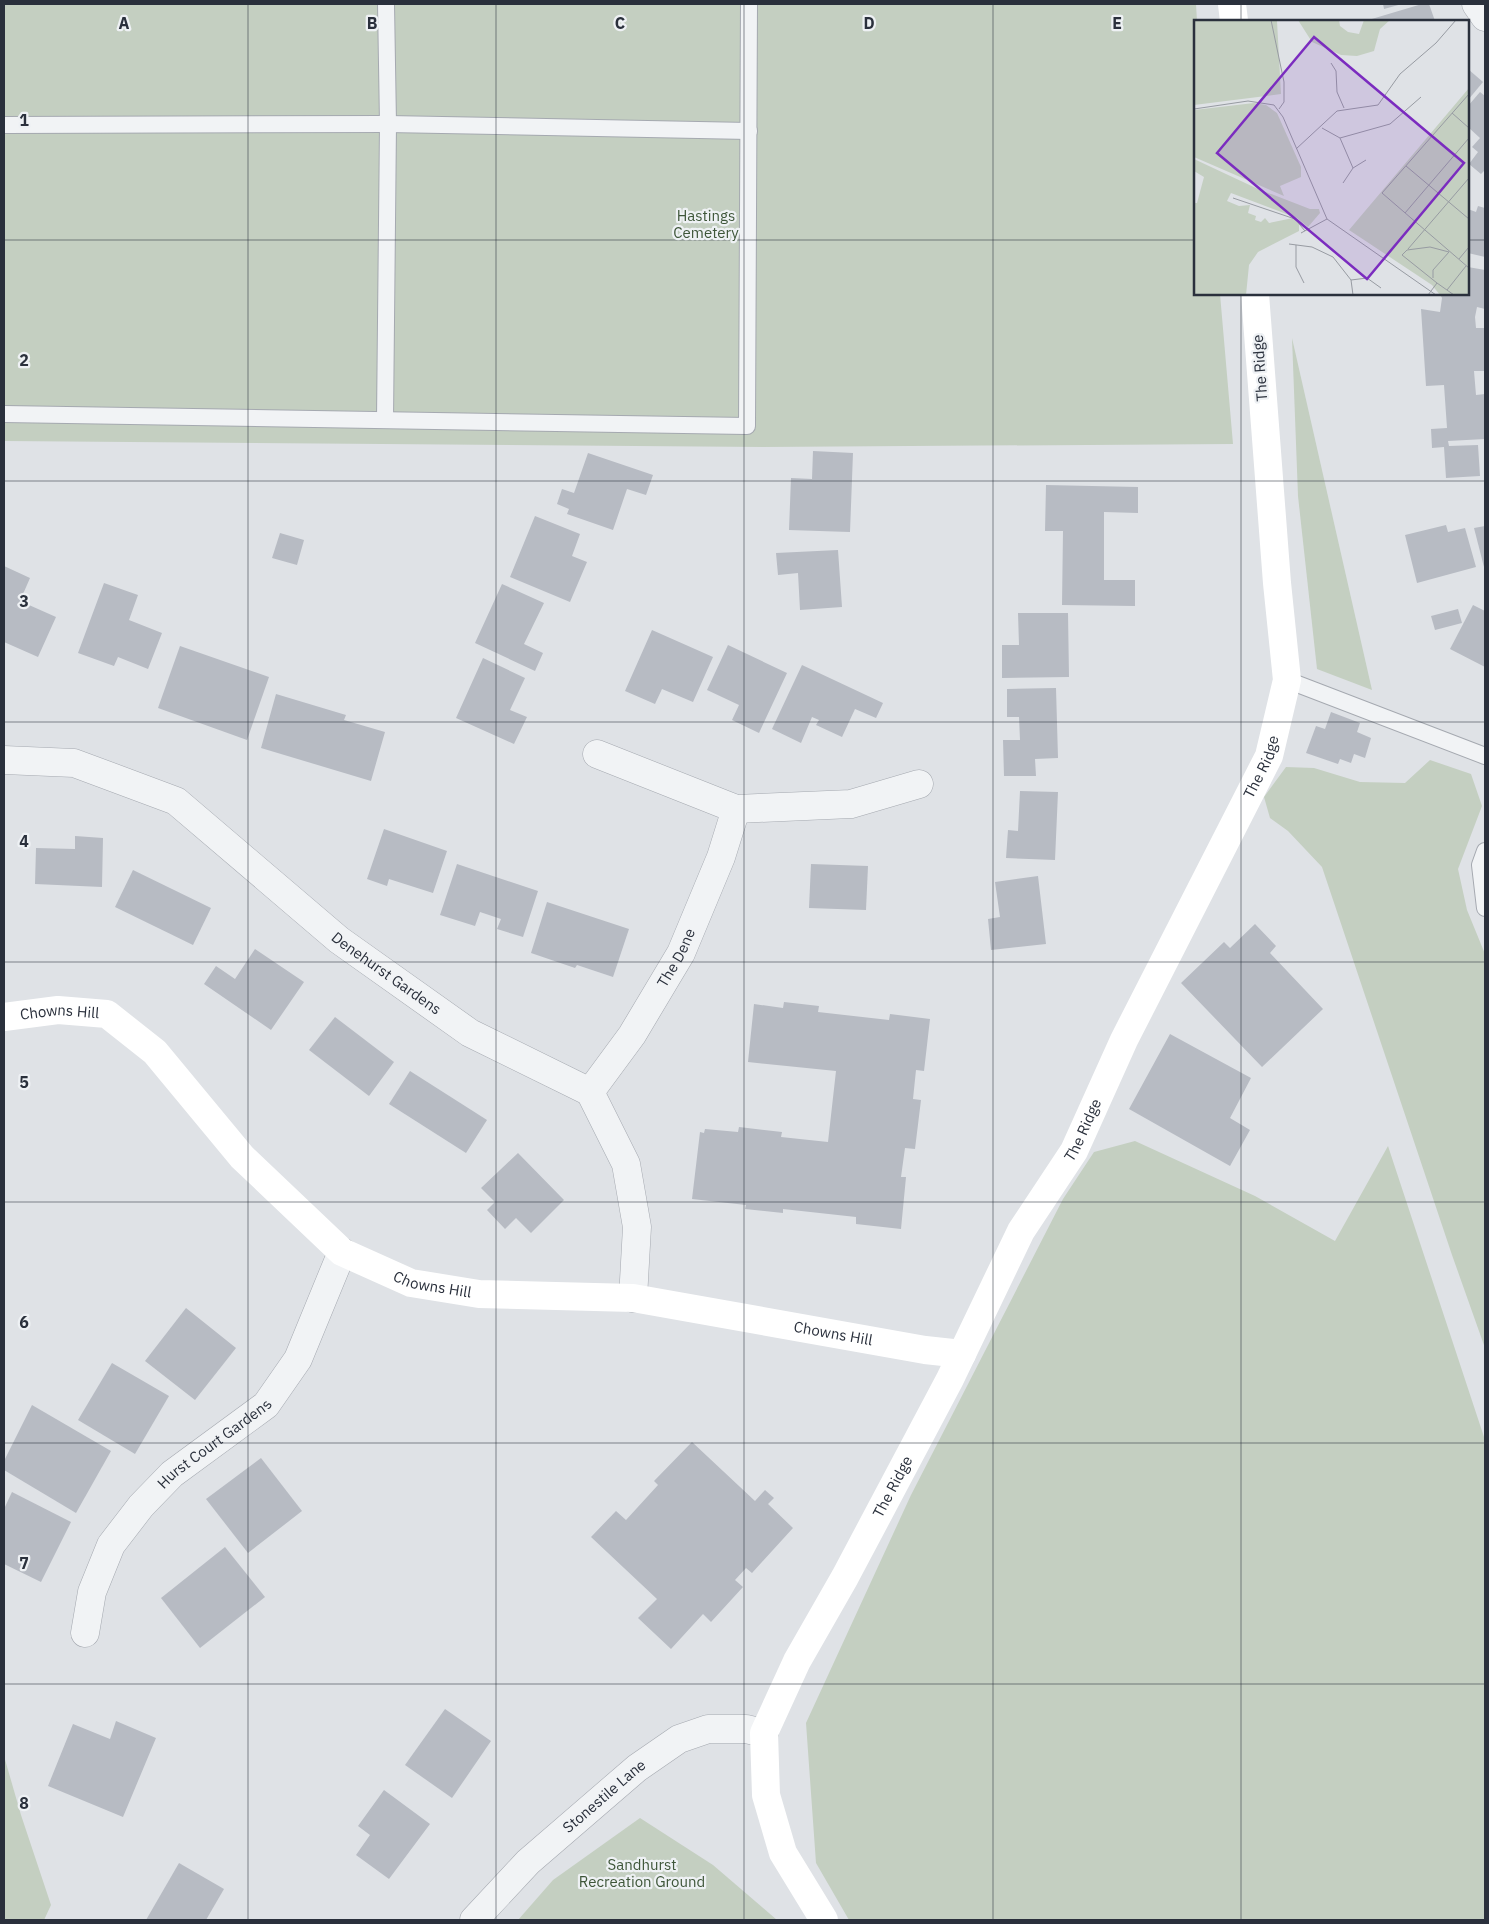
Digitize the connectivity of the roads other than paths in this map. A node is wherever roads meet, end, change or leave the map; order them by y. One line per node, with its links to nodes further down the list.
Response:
1 (386, 4): 7 (lane)
2 (749, 4): 9 (lane)
3 (1232, 4): 6 (main road)
4 (1476, 4): 5 (street)
5 (1485, 17)
6 (1234, 20)
7 (388, 124): 8 (lane); 9 (lane); 12 (lane)
8 (4, 125)
9 (749, 130): 12 (lane)
10 (1255, 295): 13 (main road, The Ridge)
11 (4, 414): 12 (lane)
12 (385, 420)
13 (1287, 680): 15 (lane); 25 (main road, The Ridge)
14 (597, 754): 18 (street)
15 (1485, 756)
16 (4, 760): 22 (street, Denehurst Gardens)
17 (919, 784): 18 (street)
18 (736, 809): 22 (street, The Dene)
19 (1485, 851): 20 (lane)
20 (1485, 908)
21 (4, 1017): 23 (main road, Chowns Hill)
22 (590, 1092): 24 (street)
23 (342, 1252): 24 (main road, Chowns Hill); 26 (street, Hurst Court Gardens)
24 (633, 1298): 25 (main road, Chowns Hill)
25 (962, 1354): 27 (main road, The Ridge)
26 (85, 1633)
27 (764, 1733): 28 (street, Stonestile Lane); 29 (main road, The Ridge)
28 (474, 1920)
29 (824, 1920)

